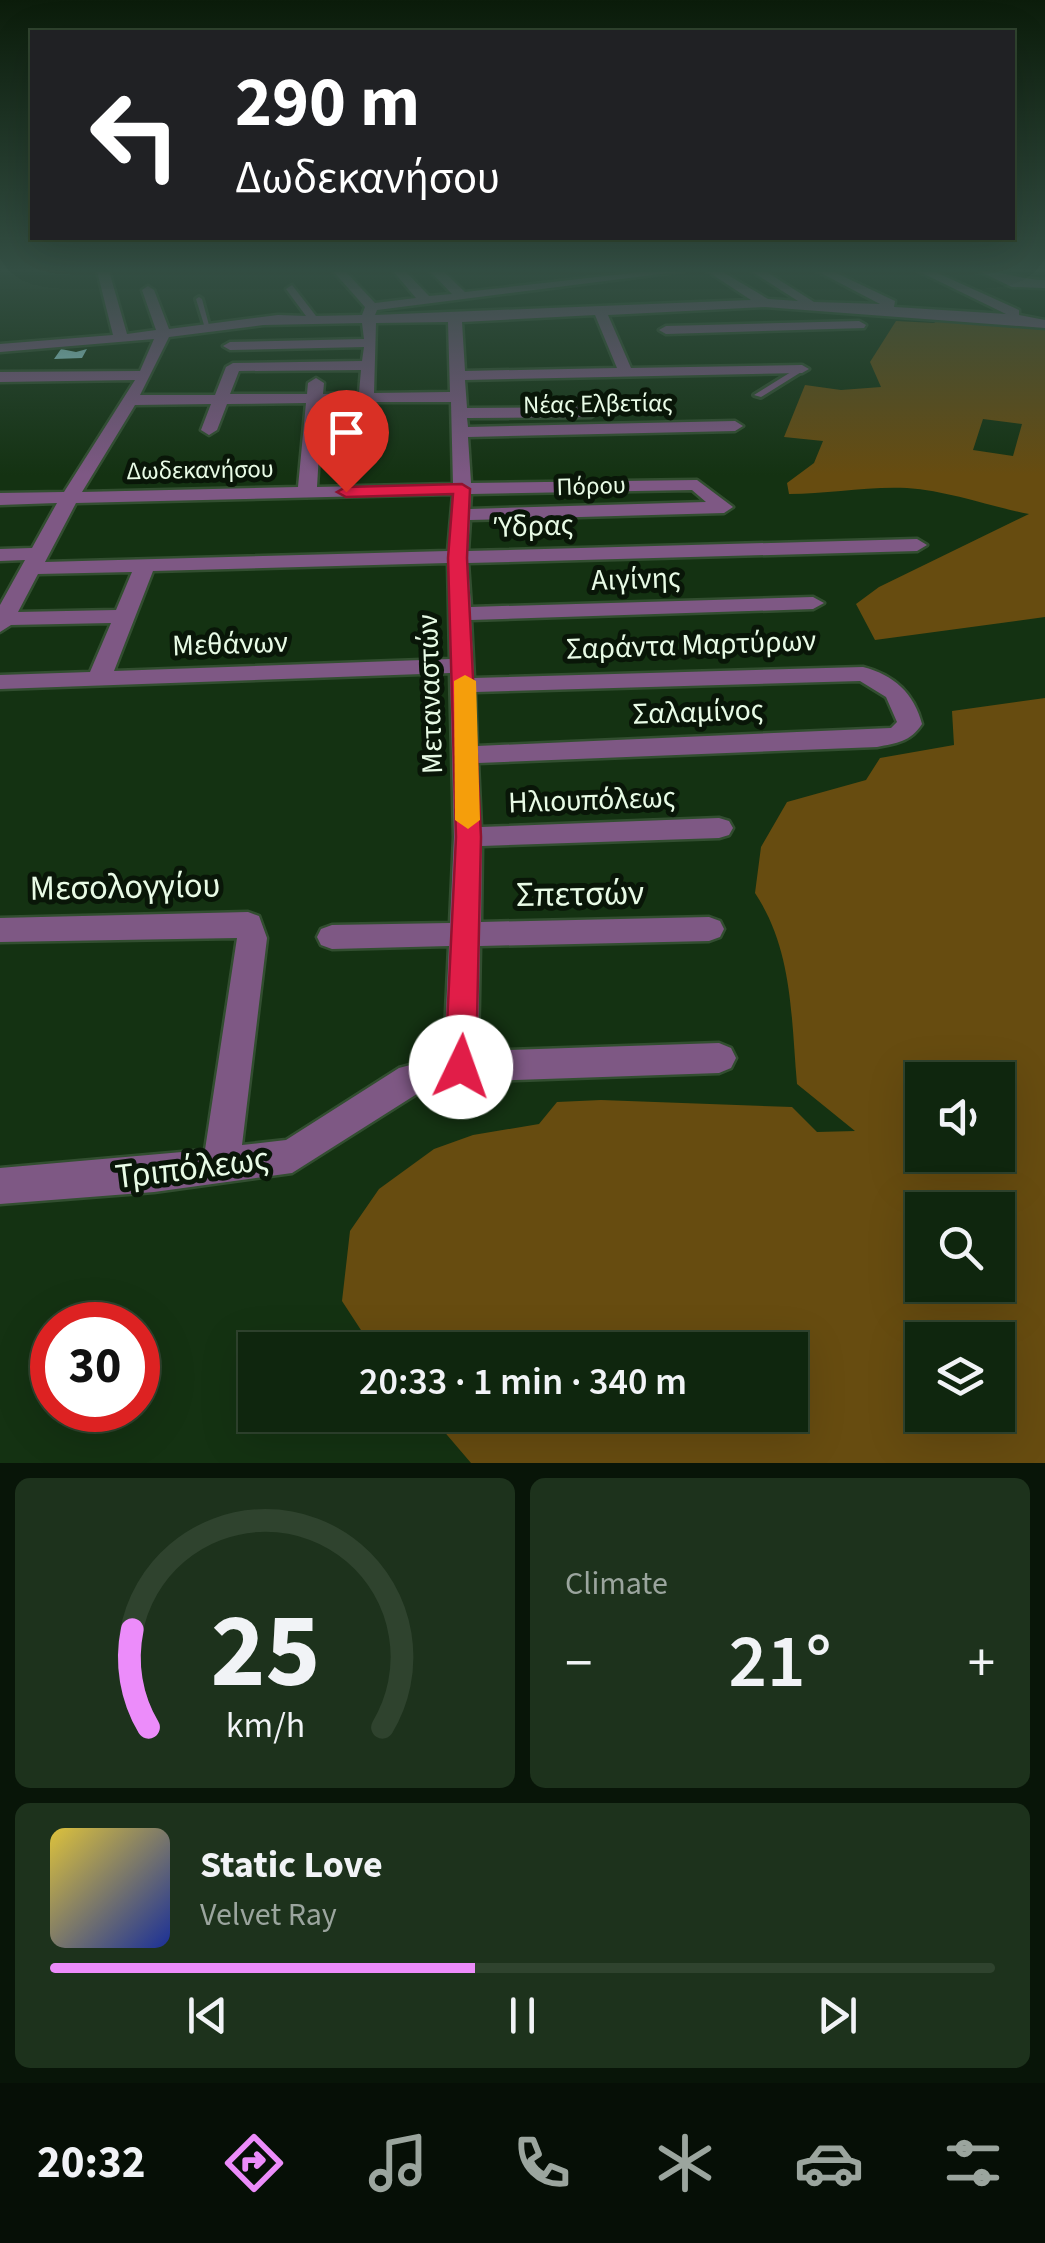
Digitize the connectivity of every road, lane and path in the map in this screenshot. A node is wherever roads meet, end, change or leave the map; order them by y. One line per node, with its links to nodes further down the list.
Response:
1 (116, 339): 9 (street)
2 (161, 339): 15 (street)
3 (371, 339): 7 (street)
4 (459, 339): 22 (street, Μεταναστών)
5 (616, 339): 14 (street)
6 (716, 339): 13 (street)
7 (371, 343): 8 (street); 10 (street)
8 (230, 346)
9 (0, 348)
10 (369, 364): 11 (street); 19 (street)
11 (319, 366): 18 (street); 21 (street)
12 (802, 369): 13 (street); 17 (lane)
13 (720, 371): 14 (street)
14 (626, 372): 22 (street)
15 (145, 374): 16 (street); 20 (street)
16 (0, 377)
17 (758, 395)
18 (314, 398): 19 (street); 21 (street); 28 (street)
19 (365, 398): 22 (street); 24 (street)
20 (128, 400): 21 (street); 30 (street)
21 (221, 400): 26 (street)
22 (460, 404): 23 (street); 25 (street, Νέας Ελβετίας); 27 (street, Μεταναστών)
23 (591, 412)
24 (364, 422)
25 (735, 426)
26 (209, 430)
27 (462, 489): 28 (street, Δωδεκανήσου); 31 (street, Δωδεκανήσου); 32 (street, Μεταναστών)
28 (306, 492): 30 (street, Δωδεκανήσου)
29 (0, 498): 30 (street, Δωδεκανήσου)
30 (69, 498): 36 (street)
31 (724, 507): 32 (street, Πόρου)
32 (458, 515): 35 (street, Μεταναστών)
33 (916, 545): 35 (street, Ύδρας)
34 (0, 554): 36 (street, Ύδρας)
35 (458, 558): 37 (street, Ύδρας); 39 (street, Μεταναστών)
36 (37, 560): 37 (street, Ύδρας); 41 (street)
37 (144, 565): 40 (street)
38 (813, 603): 39 (street, Αιγίνης)
39 (460, 614): 42 (street, Μεταναστών)
40 (124, 616): 41 (street); 43 (street)
41 (1, 621)
42 (464, 675): 43 (street, Μεθάνων); 45 (street, Σαράντα Μαρτύρων); 46 (street, Μεταναστών)
43 (99, 679): 44 (street, Μεθάνων)
44 (0, 682)
45 (906, 706): 46 (street, Σαλαμίνος)
46 (465, 755): 48 (street, Μεταναστών)
47 (719, 828): 48 (street, Ηλιουπόλεως)
48 (468, 837): 51 (street, Μεταναστών)
49 (708, 929): 51 (street, Σπετσών)
50 (0, 930): 55 (street, Μεσολογγίου)
51 (468, 933): 52 (street, Σπετσών); 54 (street, Μεταναστών)
52 (332, 937)
53 (720, 1058): 54 (street, Τριπόλεως)
54 (461, 1067): 55 (street, Τριπόλεως)
55 (221, 1166): 56 (street, Τριπόλεως)
56 (0, 1186)

